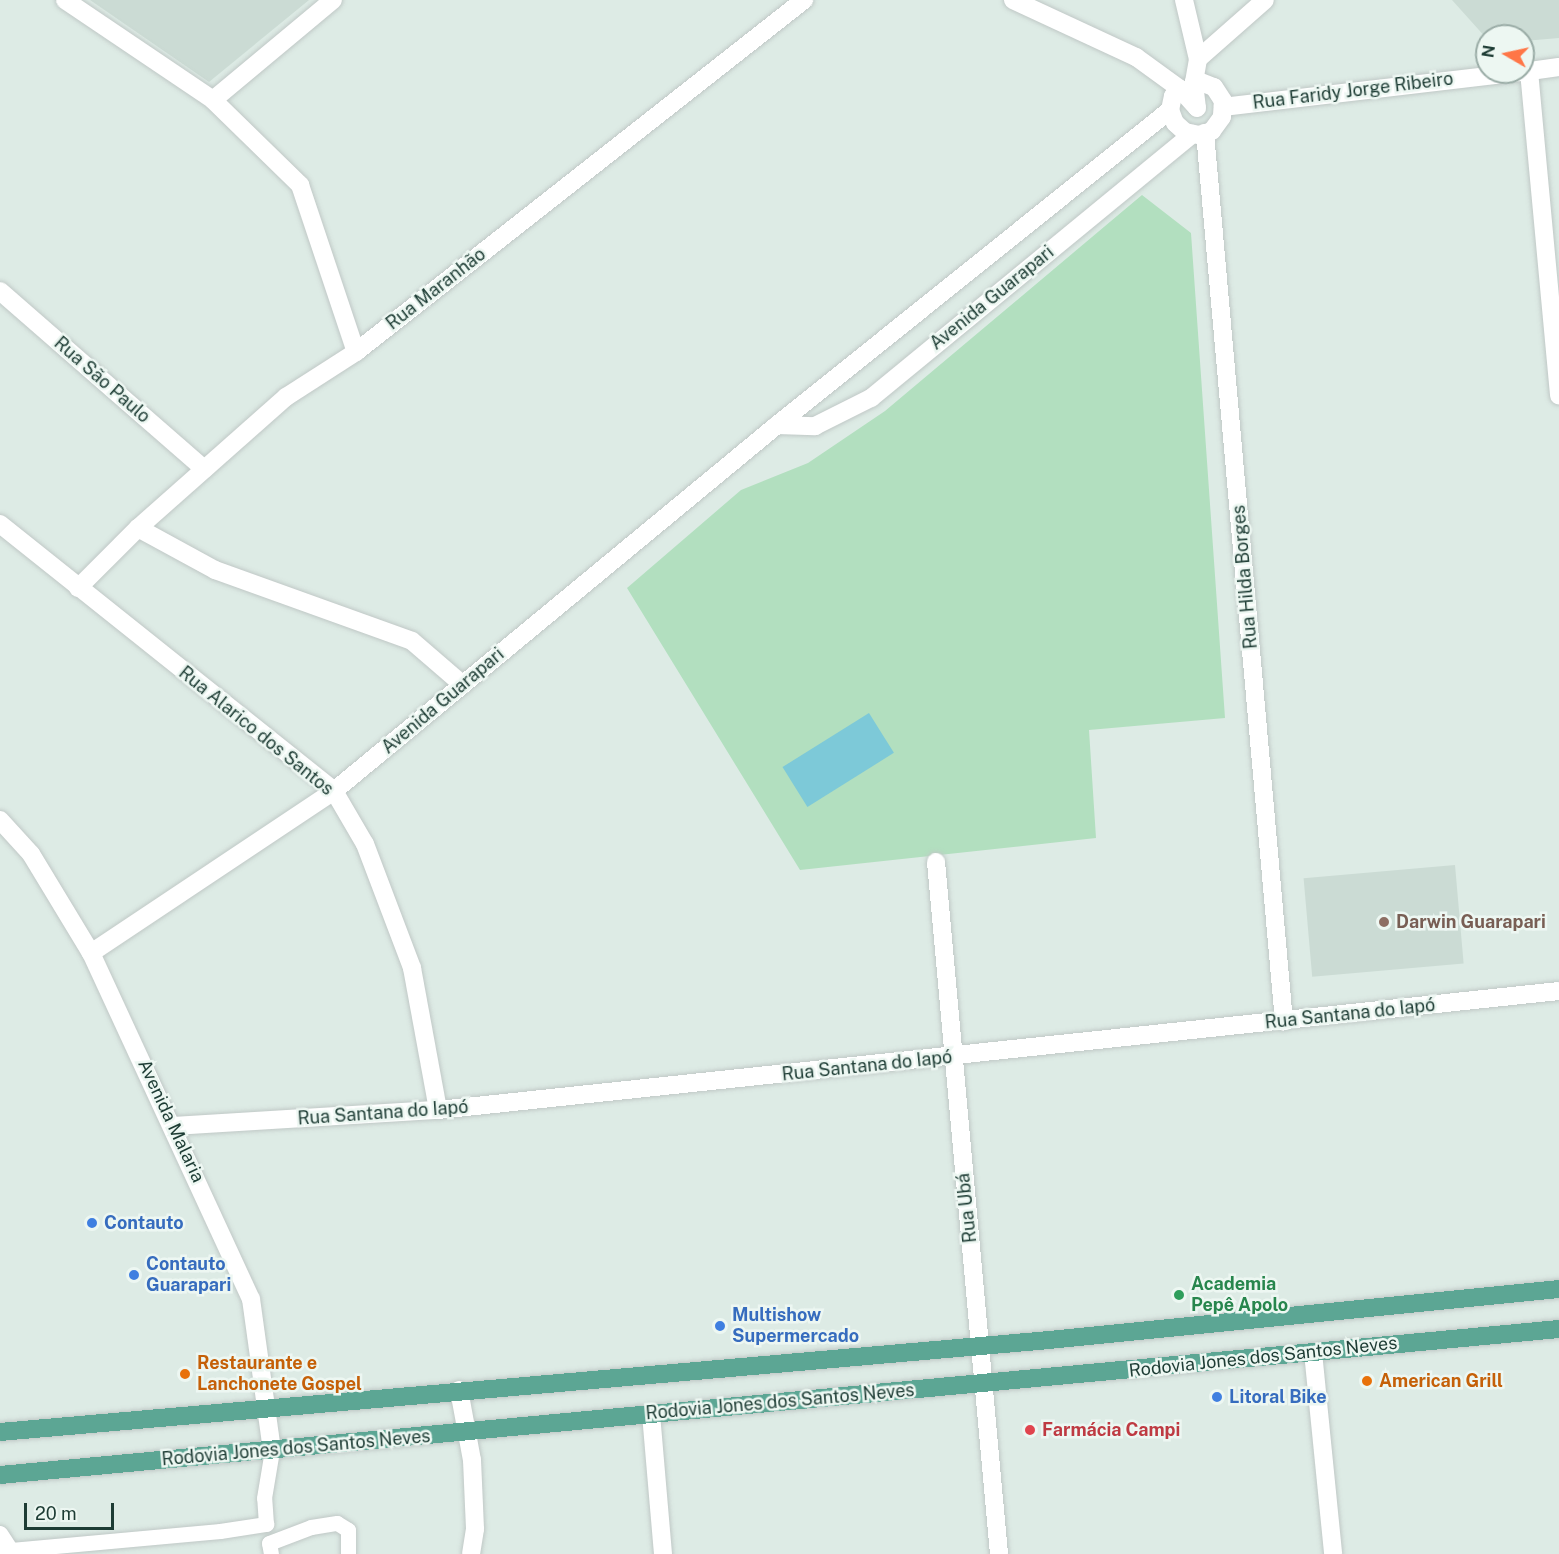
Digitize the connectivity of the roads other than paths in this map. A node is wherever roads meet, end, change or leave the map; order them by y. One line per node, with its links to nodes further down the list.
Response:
1 (65, 0): 13 (street)
2 (333, 0): 13 (street)
3 (804, 0): 18 (street, Rua Maranhão)
4 (1013, 0): 12 (street)
5 (1184, 0): 7 (street)
6 (1265, 0): 7 (street)
7 (1198, 58): 12 (street)
8 (1559, 67): 9 (street, Rua Faridy Jorge Ribeiro)
9 (1535, 70)
10 (1475, 78): 14 (street, Rua Faridy Jorge Ribeiro)
11 (1525, 84): 19 (street)
12 (1187, 86): 14 (street); 15 (street)
13 (213, 100): 18 (street)
14 (1223, 107): 16 (street)
15 (1170, 110): 16 (street); 20 (street, Avenida Guarapari)
16 (1198, 134): 20 (street, Avenida Guarapari); 31 (street, Rua Hilda Borges)
17 (0, 291): 21 (street, Rua São Paulo)
18 (356, 352): 21 (street, Rua Maranhão)
19 (1559, 396)
20 (777, 425): 25 (street, Avenida Guarapari)
21 (204, 469): 23 (street, Rua Maranhão)
22 (0, 524): 24 (street, Rua Alarico dos Santos)
23 (138, 528): 24 (street, Rua Maranhão); 25 (street)
24 (78, 588): 26 (street, Rua Alarico dos Santos)
25 (463, 685): 26 (street, Avenida Guarapari)
26 (334, 791): 29 (street, Avenida Guarapari); 33 (street, Rua Alarico dos Santos)
27 (0, 820): 29 (street, Avenida Malaria)
28 (936, 862): 32 (street, Rua Ubá)
29 (91, 954): 34 (street, Avenida Malaria)
30 (1559, 991): 31 (street, Rua Santana do Iapó)
31 (1284, 1021): 32 (street, Rua Santana do Iapó)
32 (952, 1057): 33 (street, Rua Santana do Iapó); 37 (street, Rua Ubá)
33 (438, 1110): 34 (street, Rua Santana do Iapó)
34 (174, 1126): 41 (street, Avenida Malaria)
35 (1559, 1289): 37 (main road)
36 (1559, 1329): 38 (main road, Rodovia Jones dos Santos Neves)
37 (980, 1345): 39 (street, Rua Ubá); 40 (main road)
38 (1313, 1352): 39 (main road, Rodovia Jones dos Santos Neves); 55 (street)
39 (984, 1383): 42 (main road, Rodovia Jones dos Santos Neves); 54 (street, Rua Ubá)
40 (459, 1390): 41 (main road); 44 (street)
41 (265, 1409): 43 (main road); 45 (street, Avenida Malaria)
42 (651, 1414): 44 (main road, Rodovia Jones dos Santos Neves); 53 (street)
43 (0, 1432)
44 (465, 1432): 45 (main road, Rodovia Jones dos Santos Neves); 52 (street)
45 (272, 1450): 46 (main road, Rodovia Jones dos Santos Neves); 47 (lane)
46 (0, 1475)
47 (266, 1524): 49 (lane); 50 (lane)
48 (0, 1533): 50 (lane)
49 (270, 1549): 51 (lane)
50 (5, 1550)
51 (348, 1554)
52 (471, 1554)
53 (663, 1554)
54 (999, 1554)
55 (1333, 1554)

